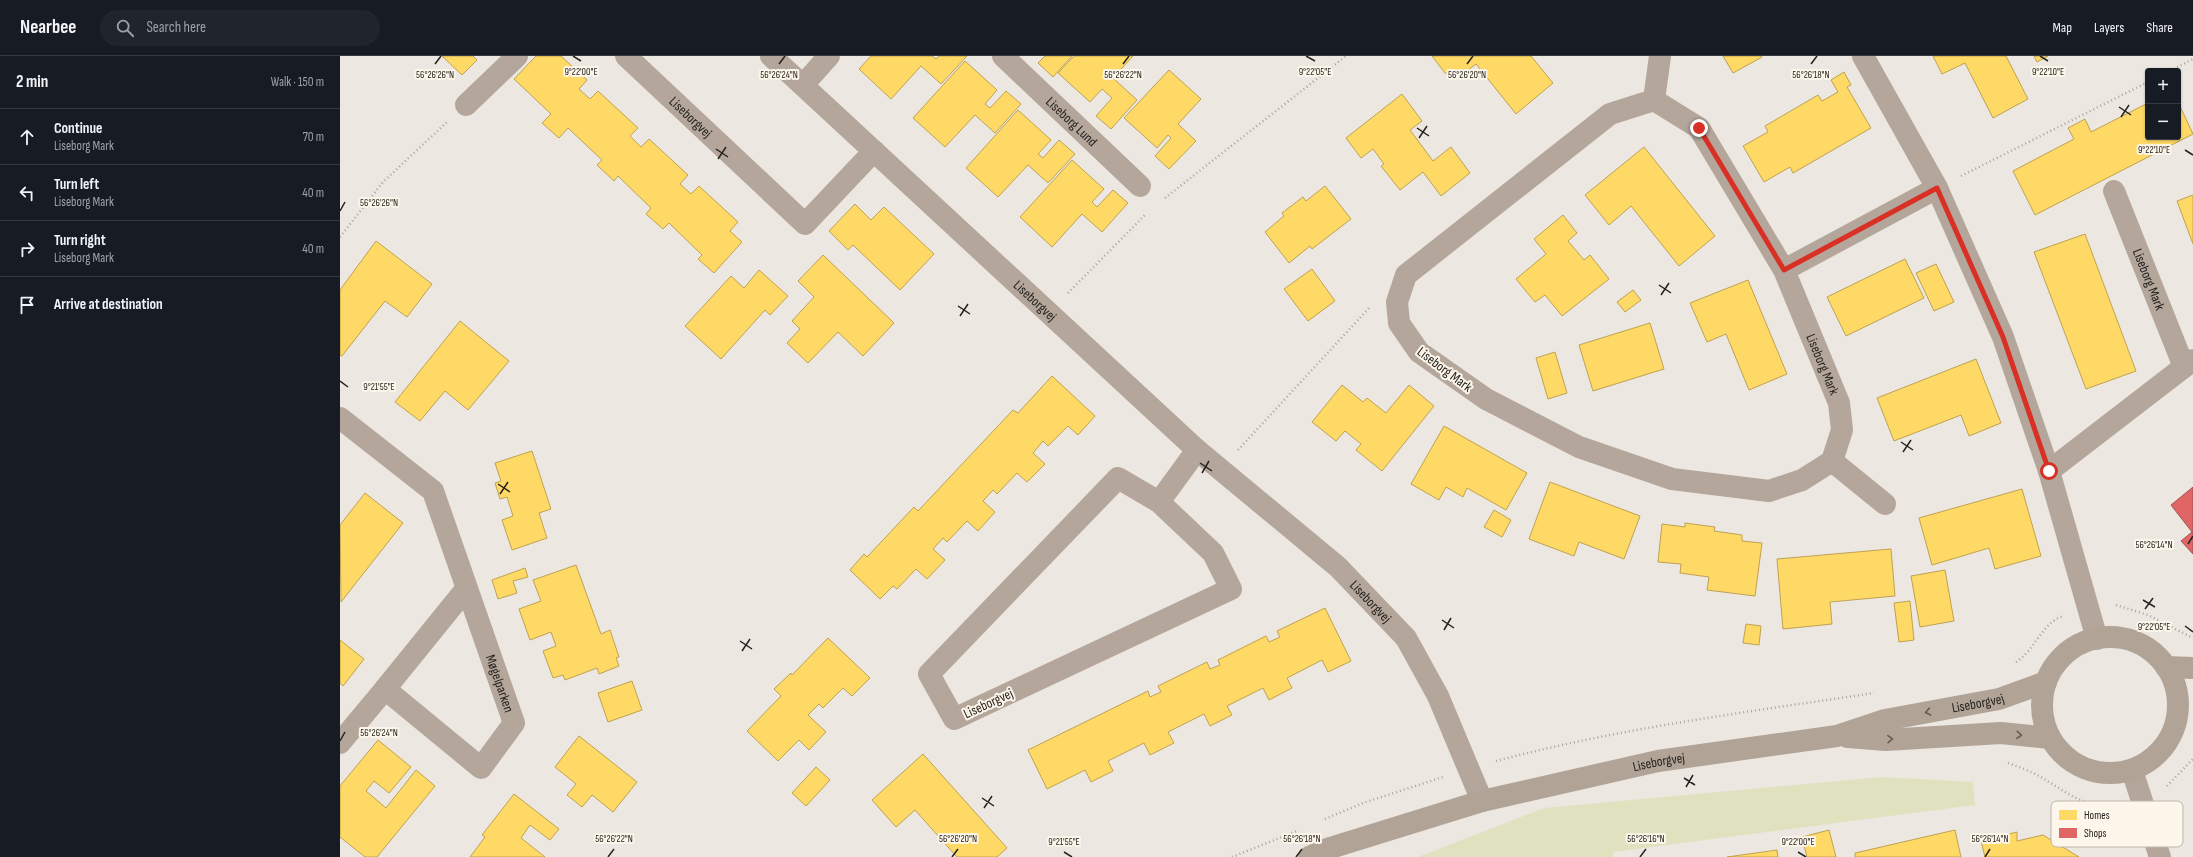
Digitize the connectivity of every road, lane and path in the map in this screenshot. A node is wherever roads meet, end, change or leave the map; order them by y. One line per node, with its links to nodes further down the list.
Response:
1 (517, 56): 14 (street)
2 (626, 56): 15 (street, Liseborgvej)
3 (771, 56): 12 (street, Liseborgvej)
4 (829, 56): 12 (street)
5 (1003, 56): 16 (street, Liseborg Lund)
6 (1346, 56): 19 (path)
7 (1660, 56): 13 (street)
8 (1863, 56): 17 (street)
9 (2193, 60): 10 (path)
10 (2176, 68)
11 (2145, 84): 17 (path)
12 (803, 85): 15 (street, Liseborgvej)
13 (1654, 100): 22 (street, Liseborg Mark); 23 (street, Liseborg Mark)
14 (466, 104): 21 (path)
15 (874, 151): 24 (street, Liseborgvej)
16 (1140, 186)
17 (1937, 188): 22 (street); 30 (street)
18 (2114, 191): 25 (street, Liseborg Mark)
19 (1162, 201)
20 (1149, 210): 24 (path)
21 (340, 237)
22 (1784, 270): 28 (street, Liseborg Mark)
23 (1397, 302): 28 (street, Liseborg Mark); 29 (path)
24 (1048, 313): 27 (street, Liseborgvej)
25 (2188, 364): 30 (street, Liseborg Mark)
26 (340, 418): 33 (street, Møgelparken)
27 (1198, 450): 29 (street, Liseborgvej); 31 (street)
28 (1832, 461): 32 (street)
29 (1221, 470): 50 (street, Liseborgvej)
30 (2049, 471): 34 (street)
31 (1159, 502): 31 (street, Liseborgvej)
32 (1885, 504)
33 (466, 589): 41 (street); 41 (street, Møgelparken)
34 (2088, 607): 35 (street); 36 (path); 37 (path)
35 (2097, 638): 38 (street); 40 (street)
36 (2193, 638)
37 (2011, 665)
38 (2166, 667): 39 (street); 42 (street)
39 (2193, 668)
40 (2046, 682): 44 (street, Liseborgvej, one-way to 44); 45 (street)
41 (385, 689): 46 (street)
42 (2185, 718): 48 (street)
43 (2001, 733): 44 (street, Liseborgvej, one-way to 43); 45 (street, Liseborgvej, one-way to 45); 51 (path)
44 (1837, 736): 50 (street, Liseborgvej)
45 (2050, 738): 48 (street)
46 (340, 742)
47 (2193, 760): 49 (path)
48 (2132, 770): 49 (street)
49 (2141, 799): 52 (path)
50 (1482, 801): 54 (street, Liseborgvej)
51 (2085, 801)
52 (2131, 801)
53 (2157, 847): 55 (street)
54 (1309, 857)
55 (2160, 857)

